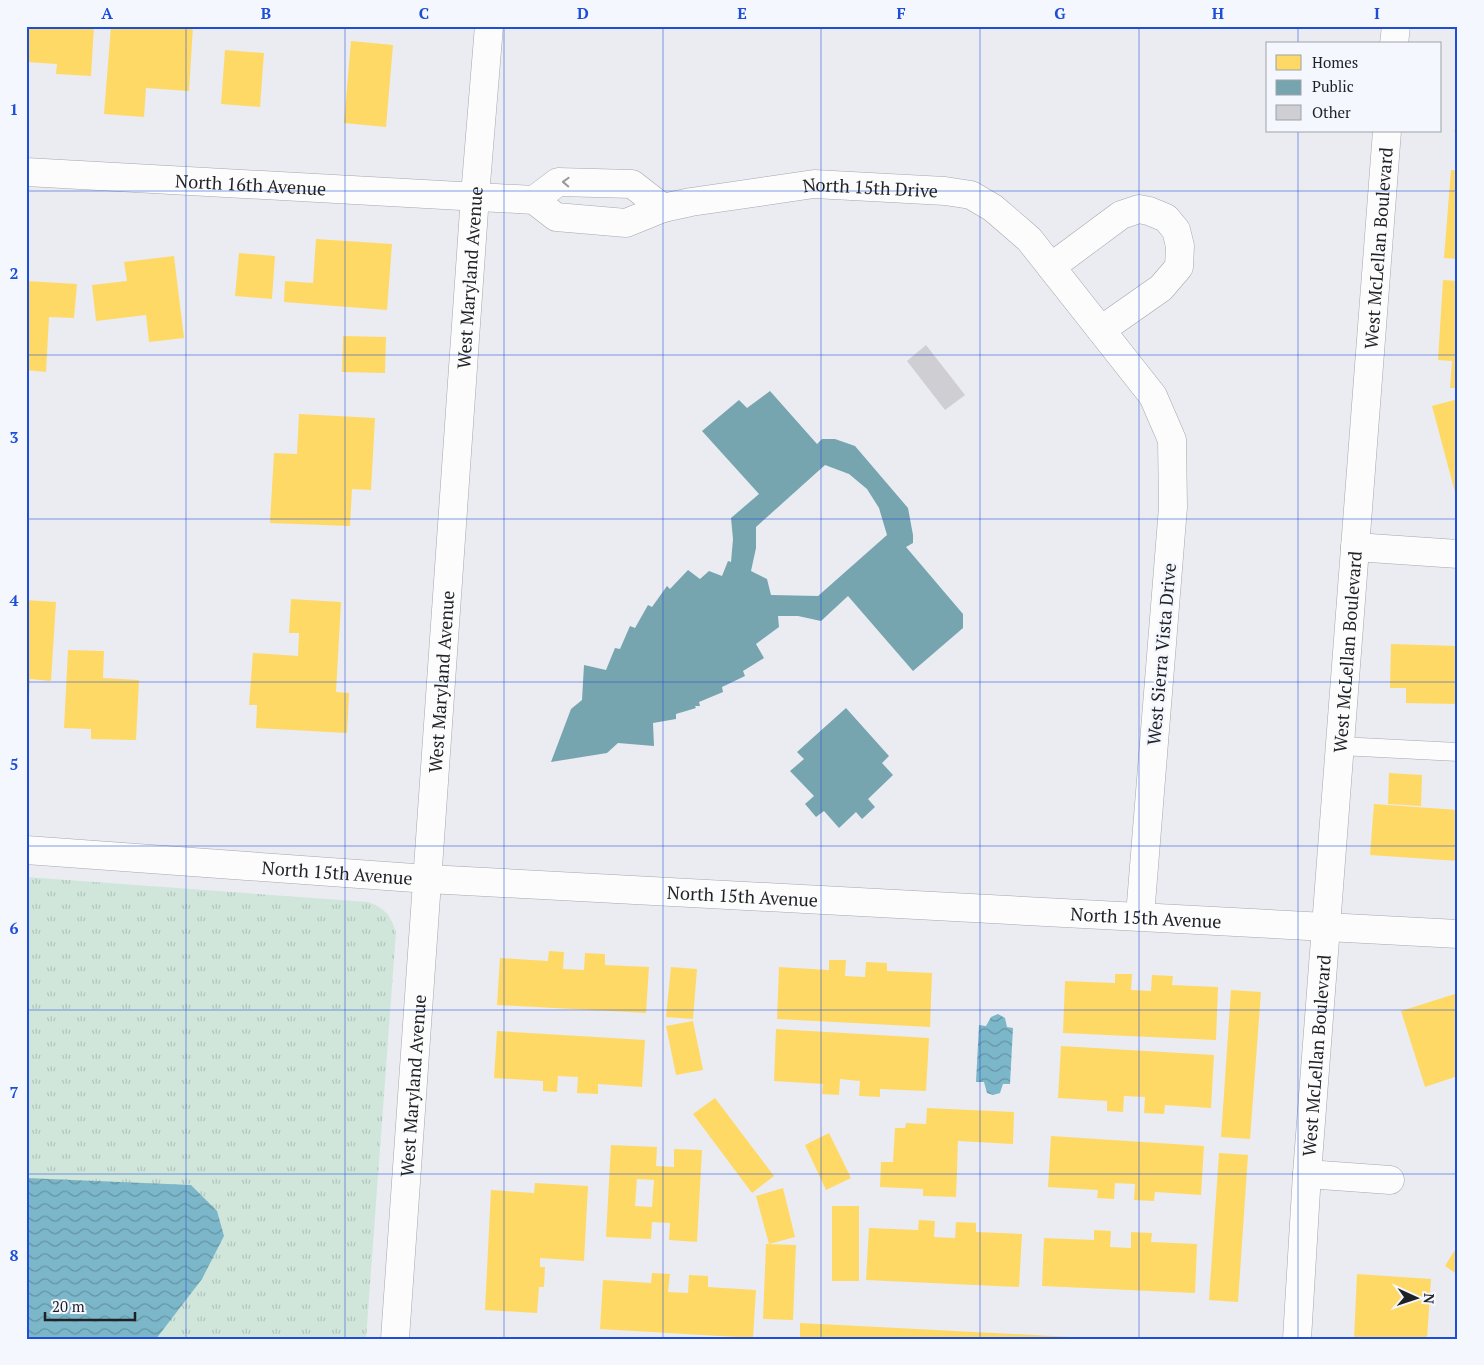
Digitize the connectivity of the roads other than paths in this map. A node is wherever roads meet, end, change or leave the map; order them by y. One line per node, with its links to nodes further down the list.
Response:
1 (489, 26): 7 (street, West Maryland Avenue)
2 (1396, 26): 3 (street)
3 (1394, 42)
4 (1387, 132): 14 (street, West McLellan Boulevard)
5 (26, 172): 7 (street, North 16th Avenue)
6 (598, 184): 8 (street, one-way to 8); 9 (street); 10 (street)
7 (475, 196): 8 (street); 19 (street, West Maryland Avenue)
8 (534, 200): 10 (street, North 15th Drive)
9 (662, 208): 10 (street, North 15th Drive); 11 (street, North 15th Drive)
10 (596, 220)
11 (1051, 267): 12 (street, North 15th Drive); 12 (street)
12 (1100, 330): 13 (street, North 15th Drive)
13 (1153, 396): 20 (street, West Sierra Vista Drive)
14 (1355, 546): 15 (street); 16 (street, West McLellan Boulevard)
15 (1458, 554)
16 (1340, 746): 17 (lane); 21 (street, West McLellan Boulevard)
17 (1458, 752)
18 (26, 850): 19 (street, North 15th Avenue)
19 (428, 879): 20 (street, North 15th Avenue); 25 (street, West Maryland Avenue)
20 (1140, 916): 21 (street, North 15th Avenue)
21 (1327, 926): 22 (street, North 15th Avenue); 23 (street, West McLellan Boulevard)
22 (1458, 934)
23 (1307, 1174): 24 (street, West McLellan Boulevard); 26 (street, West McLellan Boulevard)
24 (1390, 1180)
25 (395, 1339)
26 (1297, 1339)

